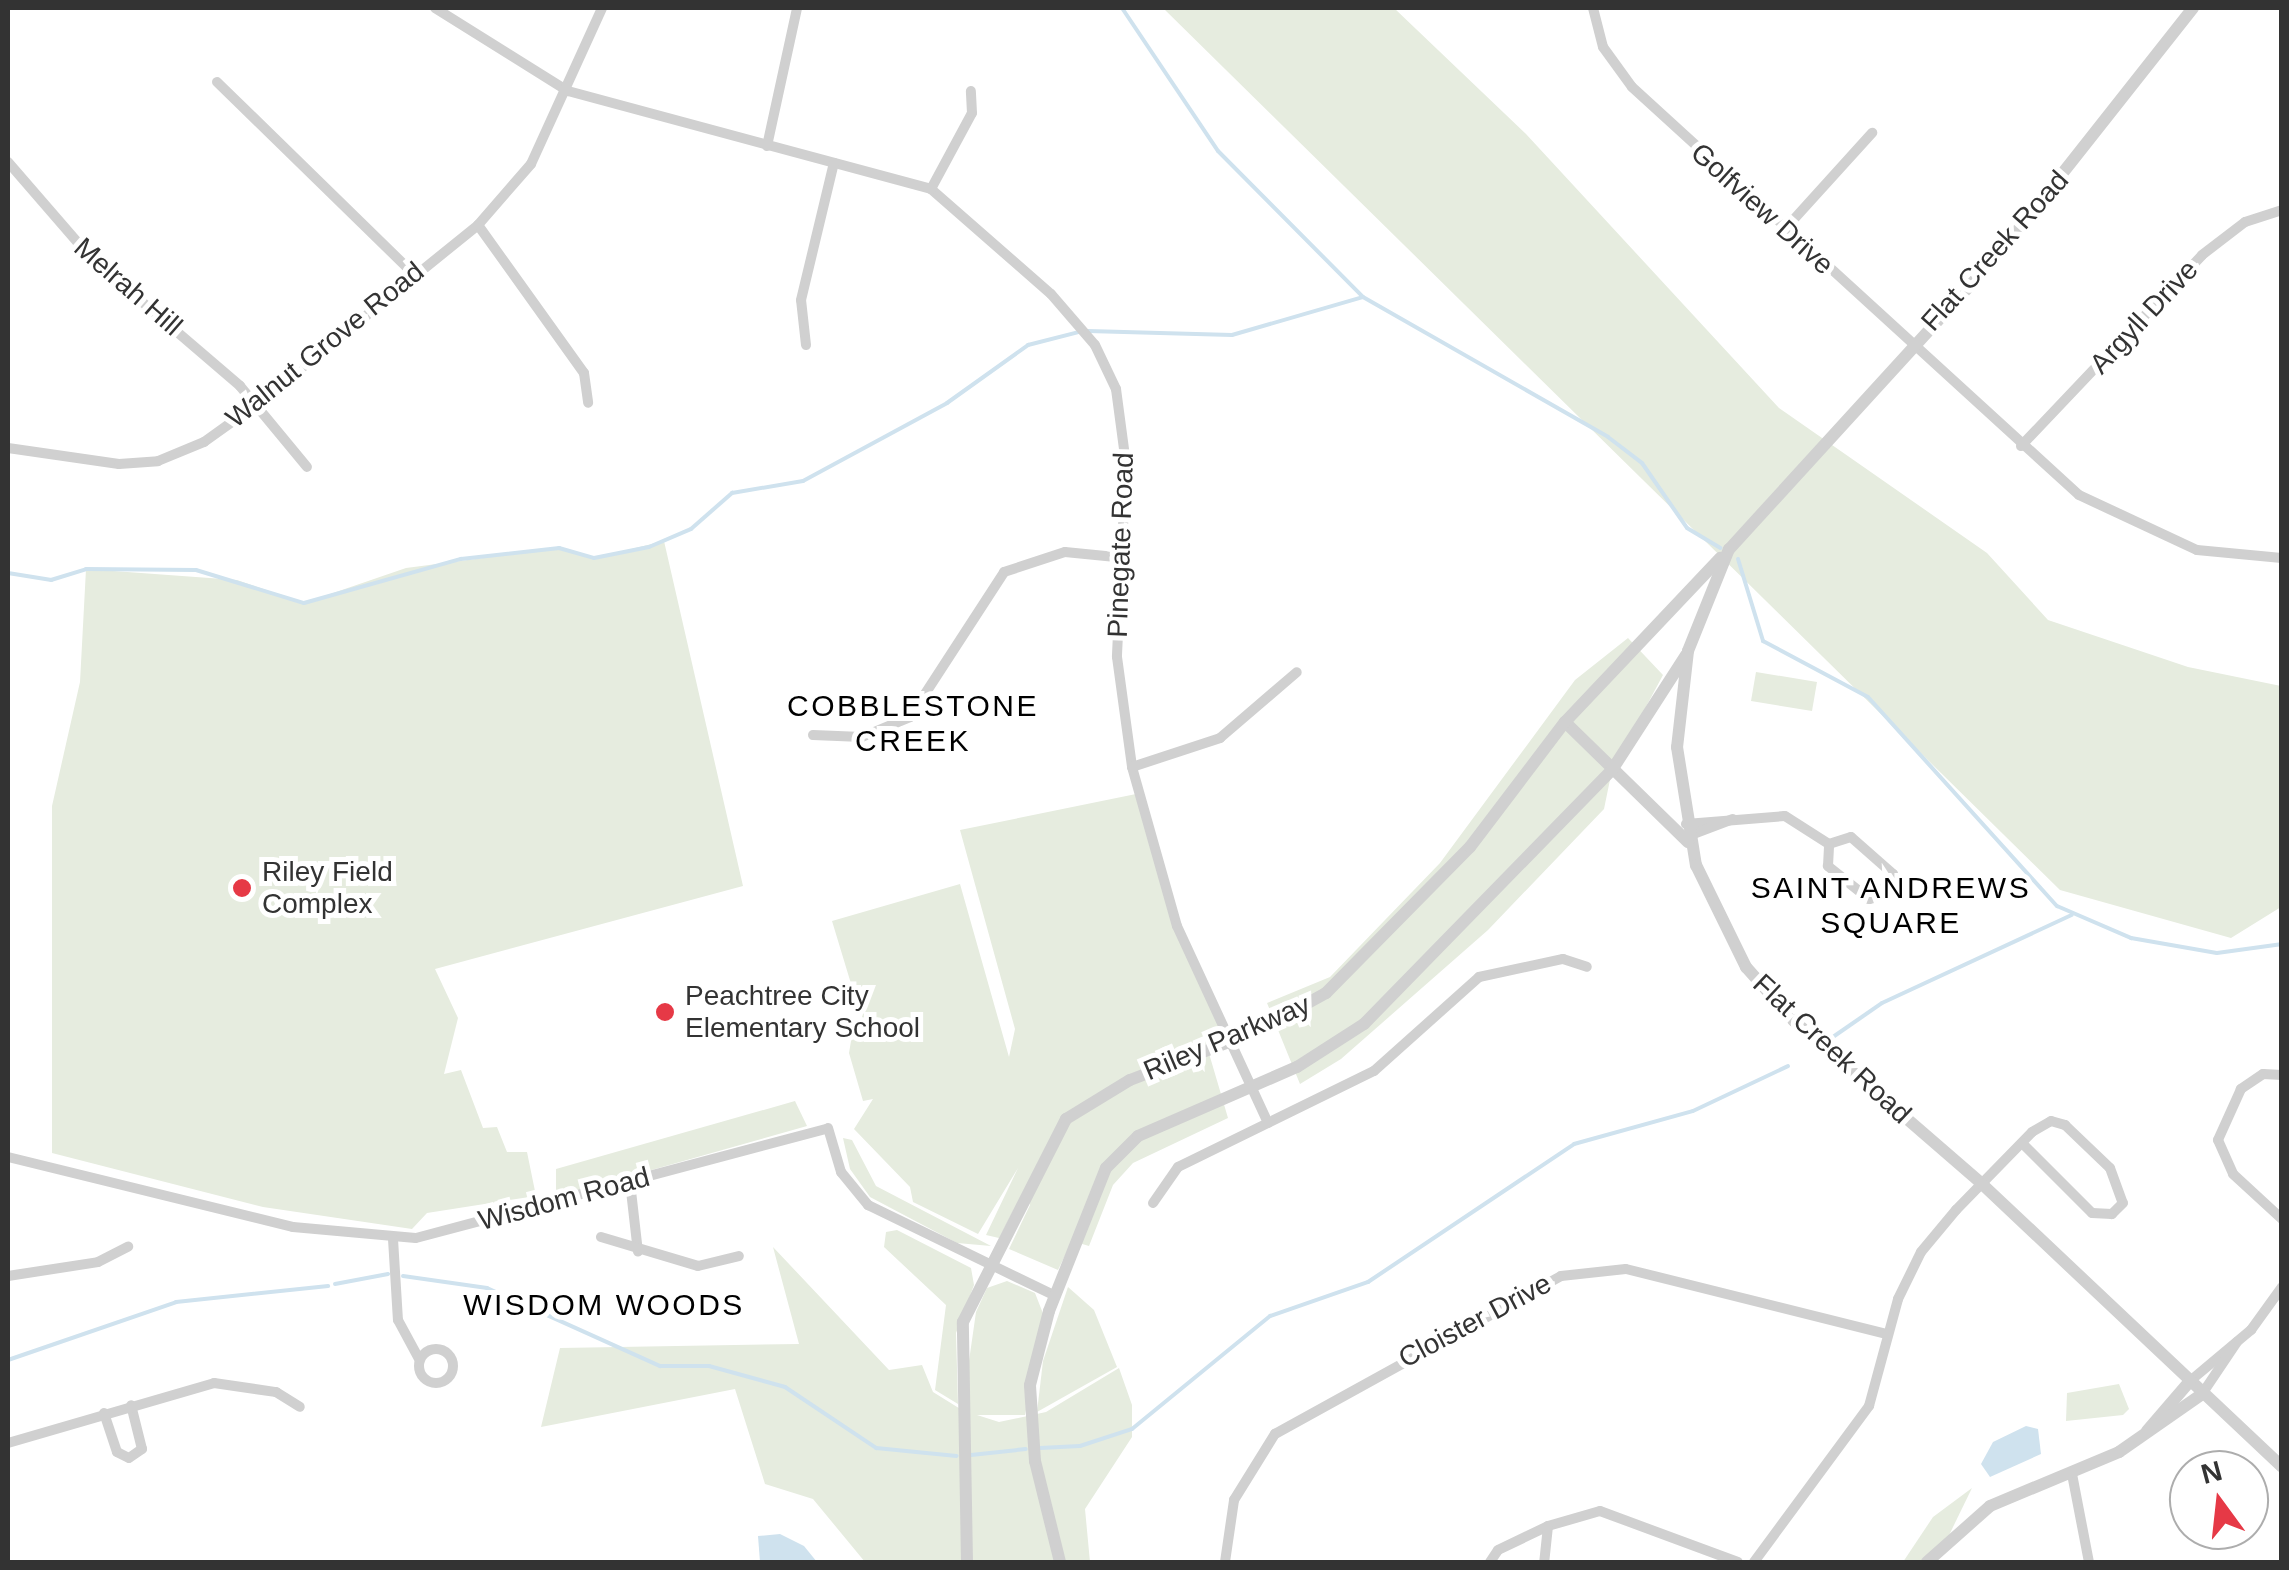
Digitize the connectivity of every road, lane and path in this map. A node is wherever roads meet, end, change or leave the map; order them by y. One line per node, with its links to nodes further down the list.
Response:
1 (434, 8): 8 (street, Pinegate Road)
2 (602, 8): 8 (street, Walnut Grove Road)
3 (797, 8): 10 (street)
4 (1592, 8): 16 (street, Golfview Drive)
5 (2193, 8): 19 (street, Flat Creek Road)
6 (217, 82): 17 (street)
7 (972, 90): 13 (street)
8 (568, 91): 10 (street, Pinegate Road); 15 (street, Walnut Grove Road)
9 (1872, 133): 16 (street)
10 (768, 146): 12 (street, Pinegate Road)
11 (8, 162): 21 (street, Melrah Hill)
12 (834, 163): 13 (street, Pinegate Road); 18 (street)
13 (931, 189): 26 (street, Pinegate Road)
14 (2282, 210): 22 (street, Argyll Drive)
15 (478, 225): 17 (street, Walnut Grove Road); 20 (street)
16 (1785, 229): 19 (street, Golfview Drive)
17 (413, 273): 21 (street, Walnut Grove Road)
18 (806, 345)
19 (1911, 345): 22 (street, Golfview Drive); 25 (street, Flat Creek Road)
20 (588, 403)
21 (257, 404): 23 (street, Walnut Grove Road); 24 (street, Melrah Hill)
22 (2021, 446): 27 (street, Golfview Drive)
23 (8, 448)
24 (307, 467)
25 (1729, 549): 28 (street, Flat Creek Road); 30 (street, Riley Parkway)
26 (1126, 558): 31 (street); 32 (street, Pinegate Road)
27 (2282, 558)
28 (1688, 652): 33 (street, Riley Parkway); 34 (street, Flat Creek Road)
29 (1296, 672): 32 (street)
30 (1564, 722): 33 (street); 37 (street, Riley Parkway)
31 (813, 735)
32 (1132, 767): 37 (street, Pinegate Road)
33 (1612, 770): 34 (street); 39 (street, Riley Parkway)
34 (1688, 835): 35 (street); 44 (street, Flat Creek Road)
35 (1829, 844): 35 (street)
36 (1586, 967): 40 (street)
37 (1233, 1040): 39 (street, Pinegate Road); 52 (street, Riley Parkway)
38 (2282, 1075): 46 (street)
39 (1252, 1087): 40 (street, Pinegate Road); 55 (street, Riley Parkway)
40 (1268, 1123): 45 (street)
41 (2022, 1143): 41 (street); 44 (street)
42 (8, 1157): 48 (street, Wisdom Road)
43 (630, 1182): 48 (street, Wisdom Road); 50 (street); 52 (street, Wisdom Road)
44 (1982, 1184): 56 (street); 59 (street, Flat Creek Road)
45 (1153, 1204)
46 (2282, 1219)
47 (601, 1238): 50 (street)
48 (393, 1239): 58 (street)
49 (128, 1247): 53 (street)
50 (638, 1252): 51 (street)
51 (739, 1256)
52 (989, 1266): 55 (street, Wisdom Road); 69 (street, Riley Parkway)
53 (8, 1276)
54 (2282, 1287): 57 (street)
55 (1055, 1296): 70 (street, Riley Parkway)
56 (1887, 1334): 71 (street, Cloister Drive); 75 (street)
57 (2238, 1341): 59 (street); 60 (street)
58 (419, 1359)
59 (2190, 1382): 60 (street, Flat Creek Road); 64 (street)
60 (2202, 1394): 64 (street); 66 (street, Flat Creek Road)
61 (131, 1405): 62 (street); 63 (street); 63 (street)
62 (300, 1408)
63 (104, 1413): 65 (street)
64 (2142, 1436): 67 (street)
65 (8, 1443)
66 (2282, 1468)
67 (2072, 1474): 76 (street); 77 (street)
68 (1548, 1526): 72 (street); 73 (street); 74 (street)
69 (967, 1562)
70 (1060, 1562)
71 (1225, 1562)
72 (1490, 1562)
73 (1544, 1562)
74 (1738, 1562)
75 (1754, 1562)
76 (1928, 1562)
77 (2089, 1562)

